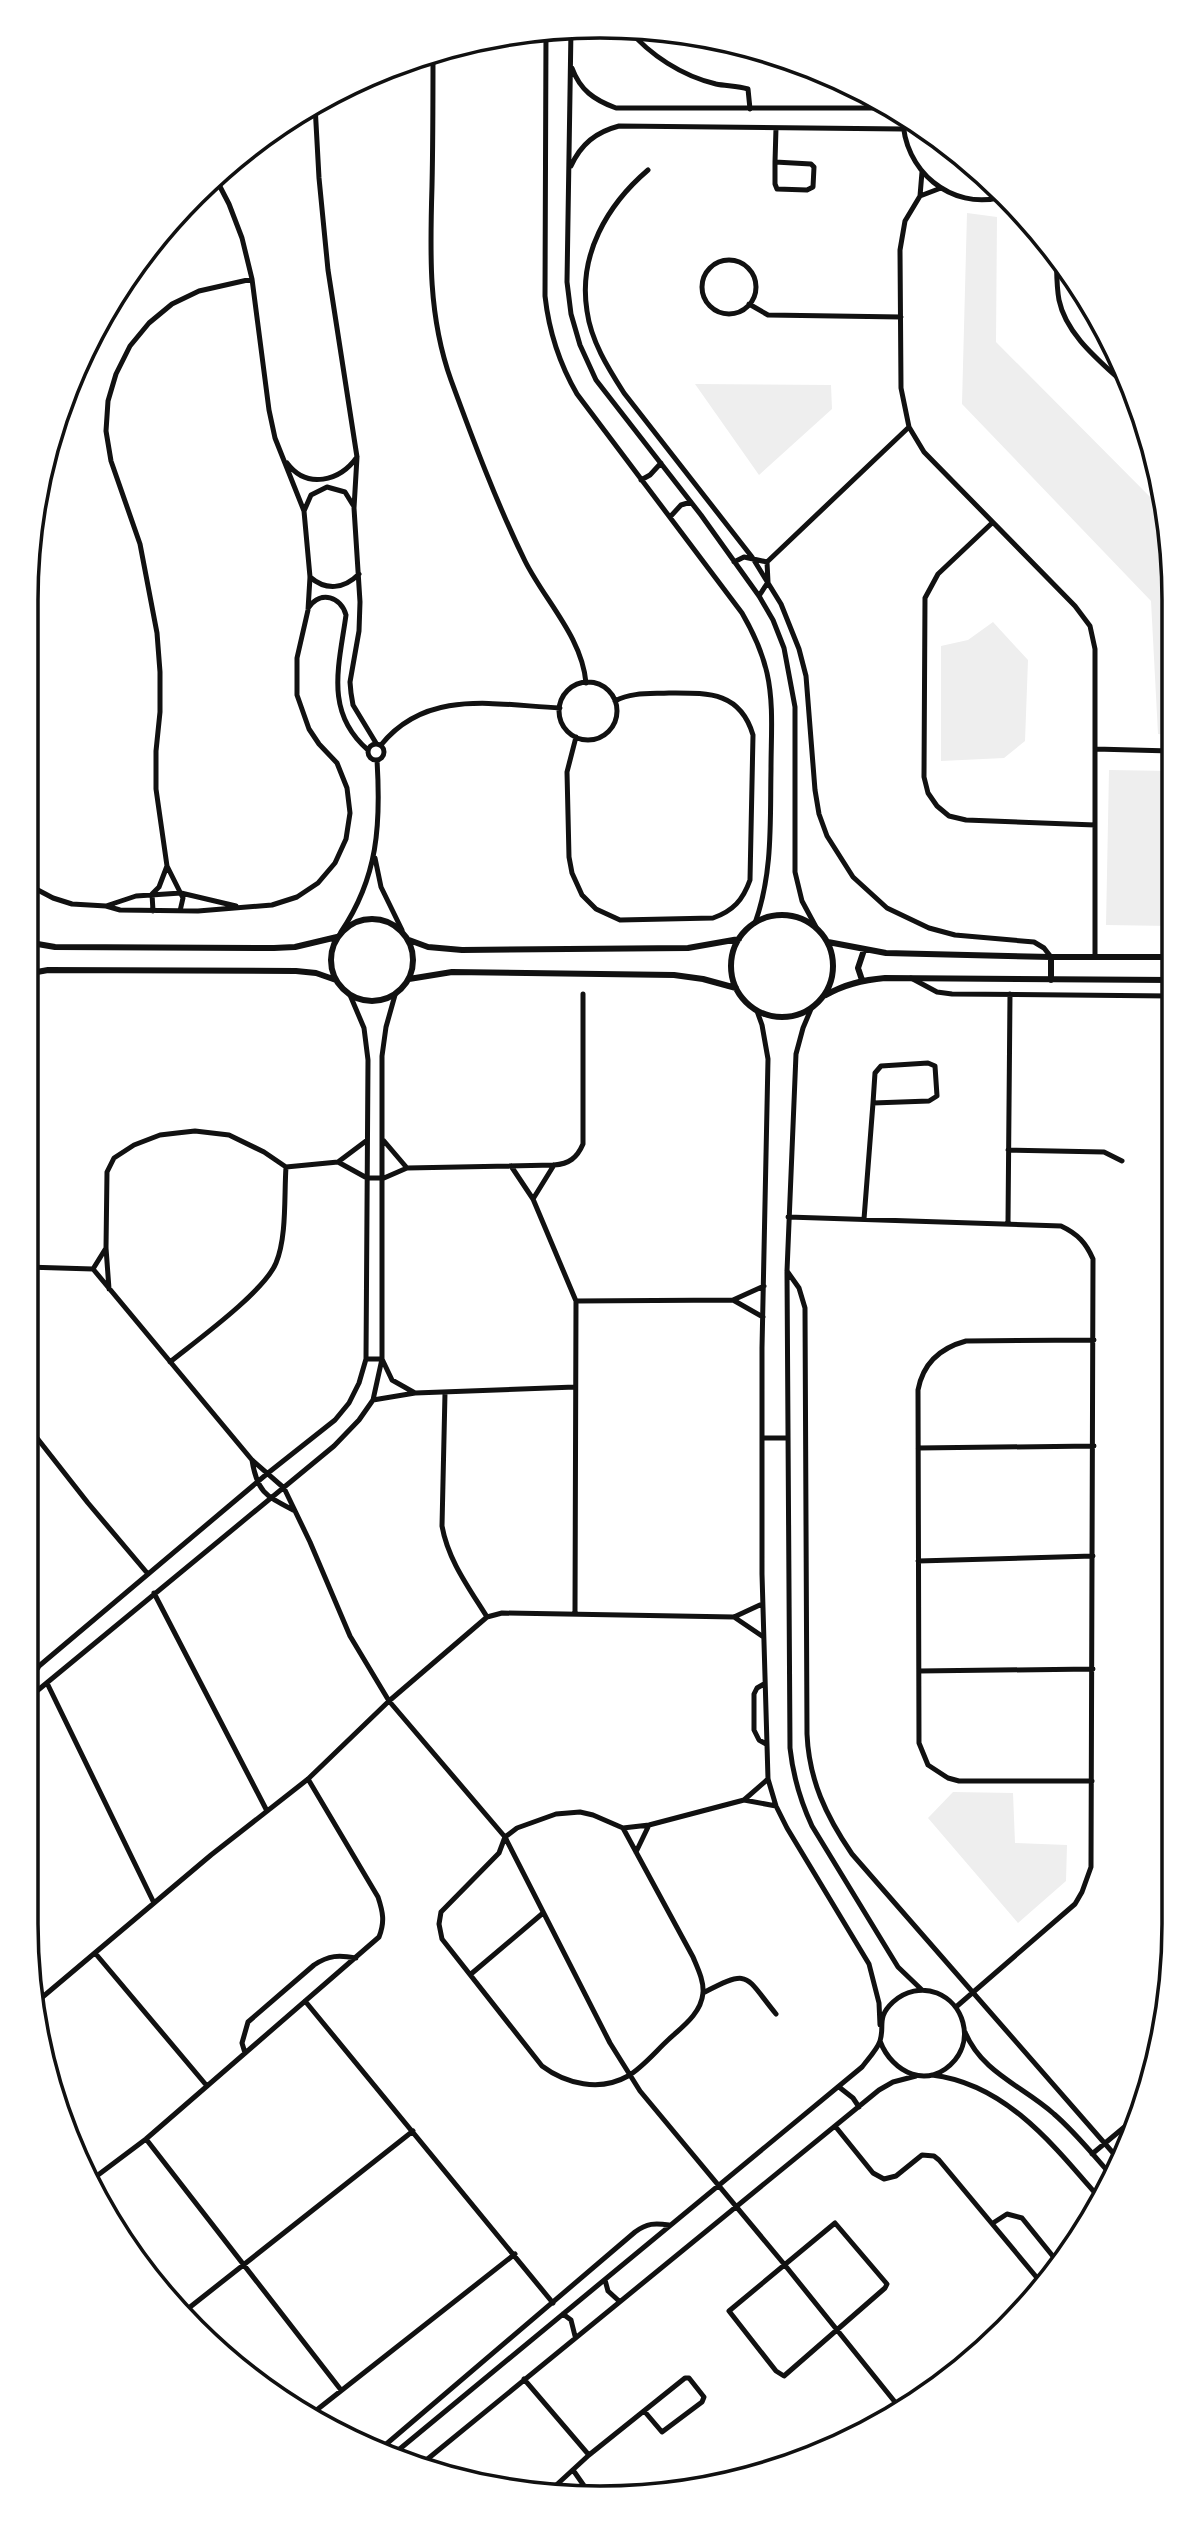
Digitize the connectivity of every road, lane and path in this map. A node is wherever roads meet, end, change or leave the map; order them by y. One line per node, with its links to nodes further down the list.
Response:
1 (571, 40): 5 (street)
2 (639, 40): 6 (street)
3 (546, 41): 30 (street)
4 (433, 64): 47 (street)
5 (571, 64): 6 (street); 12 (street)
6 (750, 108): 7 (street)
7 (871, 108)
8 (316, 116): 27 (street)
9 (776, 128): 10 (street); 11 (street); 12 (street)
10 (903, 129): 14 (street)
11 (775, 162): 11 (street)
12 (570, 169): 24 (street)
13 (648, 170): 23 (street)
14 (922, 172): 16 (street); 17 (street)
15 (220, 188): 20 (street)
16 (941, 188): 17 (street); 18 (street)
17 (920, 196): 22 (street)
18 (993, 198)
19 (1057, 273): 25 (street)
20 (252, 279): 28 (street); 60 (street)
21 (749, 304): 21 (street); 22 (street)
22 (901, 317): 26 (street)
23 (594, 339): 24 (street); 37 (street)
24 (580, 345): 29 (street)
25 (1115, 375)
26 (909, 427): 36 (street); 39 (street)
27 (357, 457): 31 (street); 33 (street)
28 (284, 458): 31 (street); 34 (street)
29 (662, 463): 30 (street); 32 (street)
30 (640, 480): 35 (street)
31 (327, 483): 33 (street); 34 (street)
32 (691, 502): 35 (street); 38 (street)
33 (354, 508): 40 (street)
34 (304, 511): 41 (street)
35 (670, 517): 68 (street)
36 (992, 523): 54 (street); 58 (street)
37 (752, 557): 38 (street); 39 (street); 42 (street)
38 (734, 562): 44 (street)
39 (767, 562): 42 (street)
40 (359, 574): 43 (street); 53 (street)
41 (310, 577): 43 (street); 46 (street)
42 (768, 583): 44 (street); 52 (street)
43 (331, 587): 45 (street)
44 (759, 596): 51 (street)
45 (330, 597): 46 (street); 55 (street)
46 (308, 610): 65 (street)
47 (586, 683): 48 (street); 49 (street)
48 (615, 701): 50 (street); 50 (street)
49 (560, 708): 50 (street); 53 (street)
50 (576, 737)
51 (796, 737): 52 (street); 69 (street)
52 (810, 737): 77 (street)
53 (379, 744): 55 (street); 57 (street)
54 (1095, 749): 56 (street); 58 (street)
55 (368, 750): 57 (street)
56 (1162, 751)
57 (377, 760): 59 (street)
58 (1095, 825): 78 (street)
59 (375, 856): 70 (street); 71 (street)
60 (167, 866): 62 (street); 63 (street)
61 (38, 890): 64 (street)
62 (181, 893): 63 (street); 65 (street); 67 (street)
63 (152, 894): 64 (street); 66 (street)
64 (106, 906): 66 (street)
65 (246, 907): 67 (street)
66 (153, 911): 67 (street)
67 (180, 911)
68 (754, 923): 69 (street); 72 (street)
69 (816, 927): 74 (street)
70 (402, 930): 71 (street); 73 (street)
71 (339, 935): 75 (street); 83 (street)
72 (739, 939): 73 (street); 87 (street)
73 (409, 940): 82 (street)
74 (828, 942): 76 (street); 92 (street)
75 (38, 944)
76 (864, 950): 77 (street); 84 (street)
77 (1051, 957): 78 (street); 85 (street)
78 (1095, 957): 79 (street)
79 (1162, 957)
80 (38, 972): 83 (street)
81 (911, 978): 84 (street); 85 (street); 89 (street)
82 (410, 979): 87 (street); 91 (street)
83 (336, 980): 90 (street)
84 (862, 980): 92 (street)
85 (1051, 980): 86 (street)
86 (1162, 980)
87 (736, 988): 95 (street)
88 (583, 994): 102 (street)
89 (1010, 994): 93 (street); 99 (street)
90 (350, 995): 91 (street); 97 (street)
91 (395, 995): 98 (street)
92 (826, 995): 94 (street)
93 (1162, 996)
94 (811, 1009): 95 (street); 109 (street)
95 (757, 1011): 116 (street)
96 (873, 1103): 96 (street); 110 (street)
97 (366, 1141): 101 (street); 106 (street)
98 (384, 1141): 105 (street); 107 (street)
99 (1009, 1150): 100 (street); 111 (street)
100 (1122, 1161)
101 (338, 1162): 104 (street); 106 (street)
102 (554, 1165): 103 (street); 108 (street)
103 (511, 1166): 105 (street); 108 (street)
104 (286, 1167): 112 (street); 124 (street)
105 (407, 1168): 107 (street)
106 (367, 1178): 107 (street); 122 (street)
107 (384, 1178): 123 (street)
108 (533, 1199): 119 (street)
109 (789, 1217): 110 (street); 115 (street)
110 (864, 1219): 111 (street)
111 (1008, 1223): 121 (street)
112 (106, 1248): 114 (street); 117 (street)
113 (38, 1267): 114 (street)
114 (93, 1269): 117 (street)
115 (787, 1271): 130 (street); 176 (street)
116 (764, 1286): 118 (street); 120 (street)
117 (109, 1289): 124 (street)
118 (733, 1300): 119 (street); 120 (street)
119 (576, 1301): 125 (street)
120 (763, 1317): 129 (street)
121 (1094, 1340): 132 (street); 133 (street)
122 (366, 1359): 123 (street); 135 (street)
123 (382, 1359): 126 (street); 128 (street)
124 (170, 1362): 134 (street)
125 (575, 1387): 127 (street); 145 (street)
126 (415, 1393): 127 (street); 128 (street)
127 (445, 1393): 147 (street)
128 (373, 1400): 137 (street)
129 (762, 1438): 130 (street); 144 (street)
130 (788, 1438): 174 (street)
131 (38, 1439): 142 (street)
132 (1094, 1446): 133 (street); 140 (street)
133 (918, 1448): 141 (street)
134 (252, 1461): 135 (street); 136 (street)
135 (268, 1473): 136 (street); 137 (street)
136 (257, 1483): 138 (street); 142 (street)
137 (284, 1488): 138 (street); 139 (street)
138 (270, 1498): 139 (street); 143 (street)
139 (293, 1510): 157 (street)
140 (1093, 1556): 141 (street); 152 (street)
141 (918, 1561): 153 (street)
142 (148, 1574): 148 (street)
143 (154, 1593): 150 (street); 164 (street)
144 (762, 1604): 146 (street); 149 (street)
145 (575, 1614): 146 (street); 147 (street)
146 (734, 1616): 149 (street)
147 (487, 1617): 157 (street)
148 (91, 1624): 150 (street); 151 (street)
149 (762, 1636): 155 (street)
150 (99, 1638): 154 (street)
151 (38, 1668)
152 (1093, 1669): 153 (street); 161 (street)
153 (919, 1671): 161 (street)
154 (47, 1683): 156 (street); 169 (street)
155 (764, 1684): 158 (street); 158 (street)
156 (38, 1690)
157 (388, 1701): 159 (street); 167 (street)
158 (766, 1744): 160 (street)
159 (308, 1779): 164 (street); 172 (street)
160 (768, 1779): 162 (street); 163 (street)
161 (1092, 1782): 176 (street)
162 (744, 1800): 163 (street); 165 (street)
163 (776, 1806): 181 (street)
164 (267, 1811): 169 (street)
165 (649, 1825): 166 (street); 168 (street)
166 (623, 1828): 167 (street); 168 (street)
167 (505, 1837): 170 (street); 173 (street)
168 (636, 1853): 175 (street)
169 (154, 1903): 171 (street)
170 (543, 1913): 173 (street); 185 (street)
171 (95, 1953): 177 (street); 188 (street)
172 (356, 1958): 178 (street); 184 (street)
173 (471, 1974): 185 (street)
174 (922, 1990): 179 (street); 181 (street)
175 (703, 1993): 180 (street); 185 (street)
176 (972, 1993): 179 (street); 195 (street)
177 (43, 1997)
178 (305, 2001): 184 (street); 193 (street)
179 (956, 2007): 182 (street)
180 (776, 2014)
181 (880, 2025): 183 (street)
182 (965, 2032): 186 (street); 197 (street)
183 (880, 2040): 187 (street); 189 (street)
184 (245, 2053): 188 (street)
185 (630, 2075): 200 (street)
186 (929, 2075): 187 (street); 201 (street)
187 (919, 2076): 190 (street)
188 (207, 2086): 194 (street)
189 (839, 2087): 190 (street); 200 (street)
190 (859, 2107): 191 (street)
191 (835, 2126): 202 (street); 203 (street)
192 (1125, 2127): 195 (street)
193 (413, 2131): 205 (street); 208 (street)
194 (146, 2139): 199 (street); 208 (street)
195 (1105, 2143): 196 (street); 197 (street)
196 (1114, 2153)
197 (1092, 2154): 198 (street)
198 (1106, 2170)
199 (98, 2175)
200 (717, 2185): 202 (street); 204 (street)
201 (1094, 2192)
202 (734, 2206): 207 (street); 211 (street)
203 (993, 2223): 206 (street); 209 (street)
204 (669, 2225): 210 (street); 212 (street)
205 (515, 2254): 212 (street); 218 (street)
206 (1053, 2256)
207 (784, 2264): 215 (street); 215 (street); 215 (street)
208 (243, 2265): 213 (street); 218 (street)
209 (1037, 2277)
210 (605, 2280): 211 (street); 214 (street)
211 (619, 2301): 216 (street)
212 (553, 2303): 222 (street)
213 (190, 2307)
214 (562, 2314): 216 (street); 223 (street)
215 (838, 2331): 219 (street)
216 (575, 2336): 217 (street)
217 (524, 2379): 224 (street); 225 (street)
218 (341, 2390): 220 (street)
219 (895, 2402)
220 (318, 2409)
221 (645, 2412): 221 (street); 224 (street)
222 (387, 2444)
223 (400, 2449)
224 (589, 2455): 226 (street)
225 (428, 2458)
226 (573, 2470): 227 (street); 228 (street)
227 (558, 2484)
228 (584, 2485)

